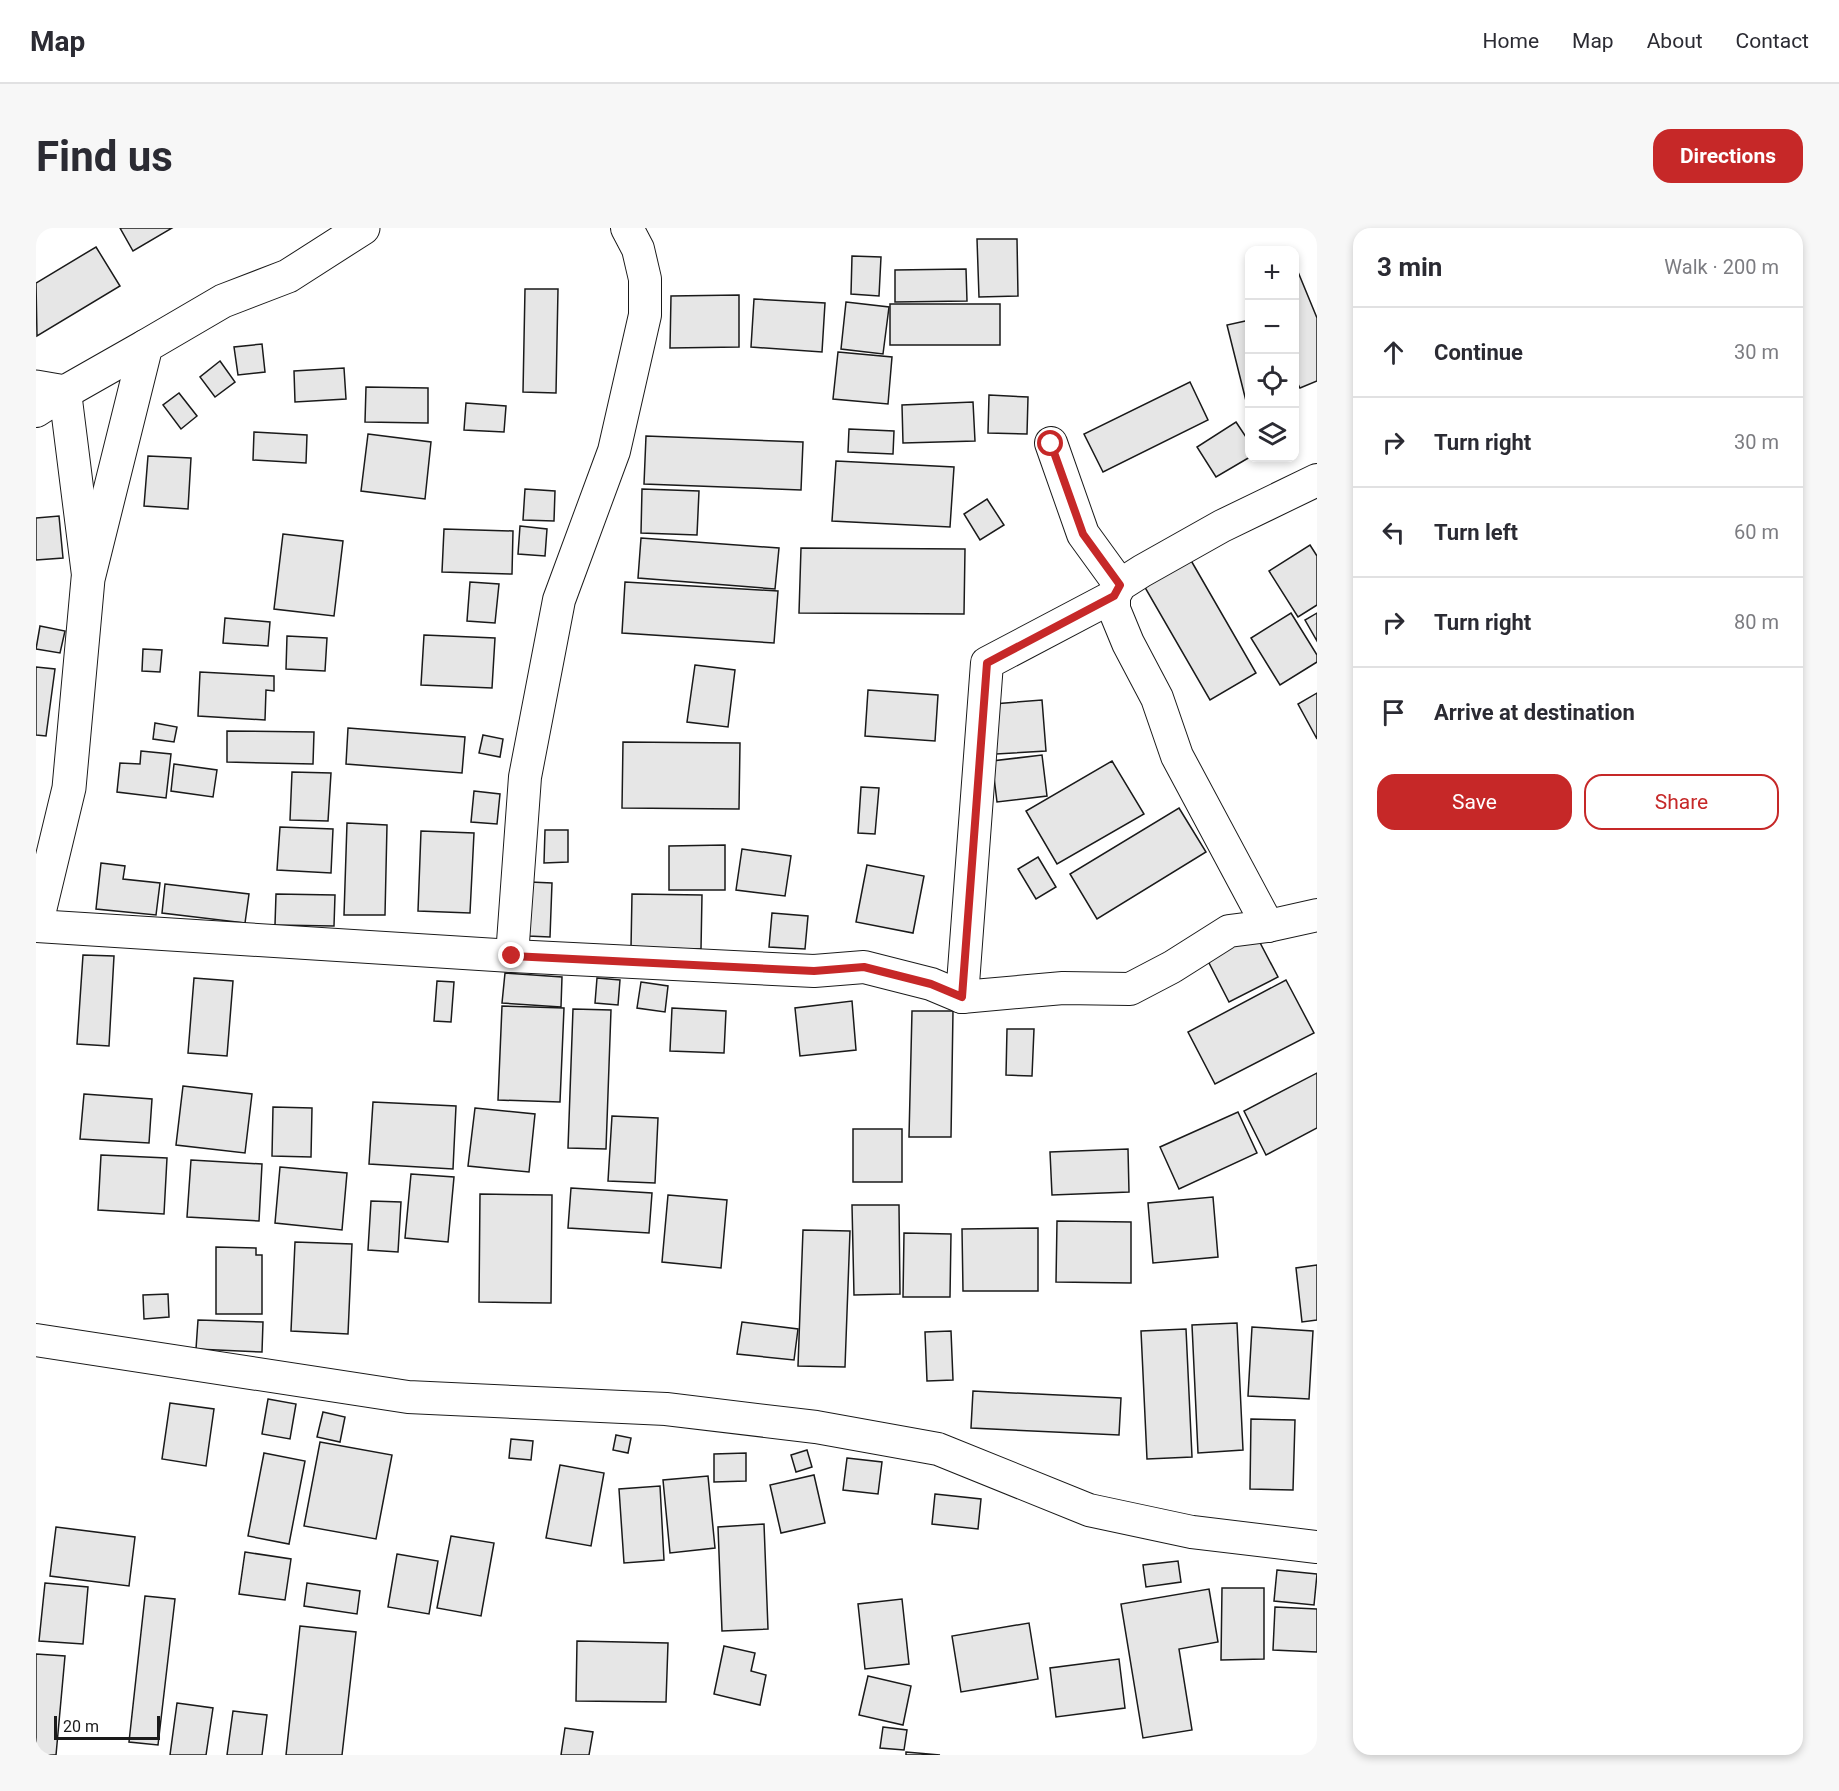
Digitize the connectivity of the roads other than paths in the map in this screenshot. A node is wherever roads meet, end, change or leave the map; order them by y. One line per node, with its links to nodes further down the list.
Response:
1 (363, 228): 3 (street)
2 (627, 228): 13 (street)
3 (146, 346): 4 (street); 8 (street)
4 (50, 390): 5 (street); 8 (street)
5 (36, 411)
6 (1051, 444): 9 (street)
7 (1317, 480): 9 (street)
8 (88, 579): 11 (street)
9 (1117, 590): 12 (street); 14 (street)
10 (1317, 915): 12 (street)
11 (36, 926): 13 (street)
12 (1268, 926): 14 (street)
13 (512, 956): 14 (street)
14 (962, 997)
15 (36, 1340): 16 (street)
16 (1317, 1547)

